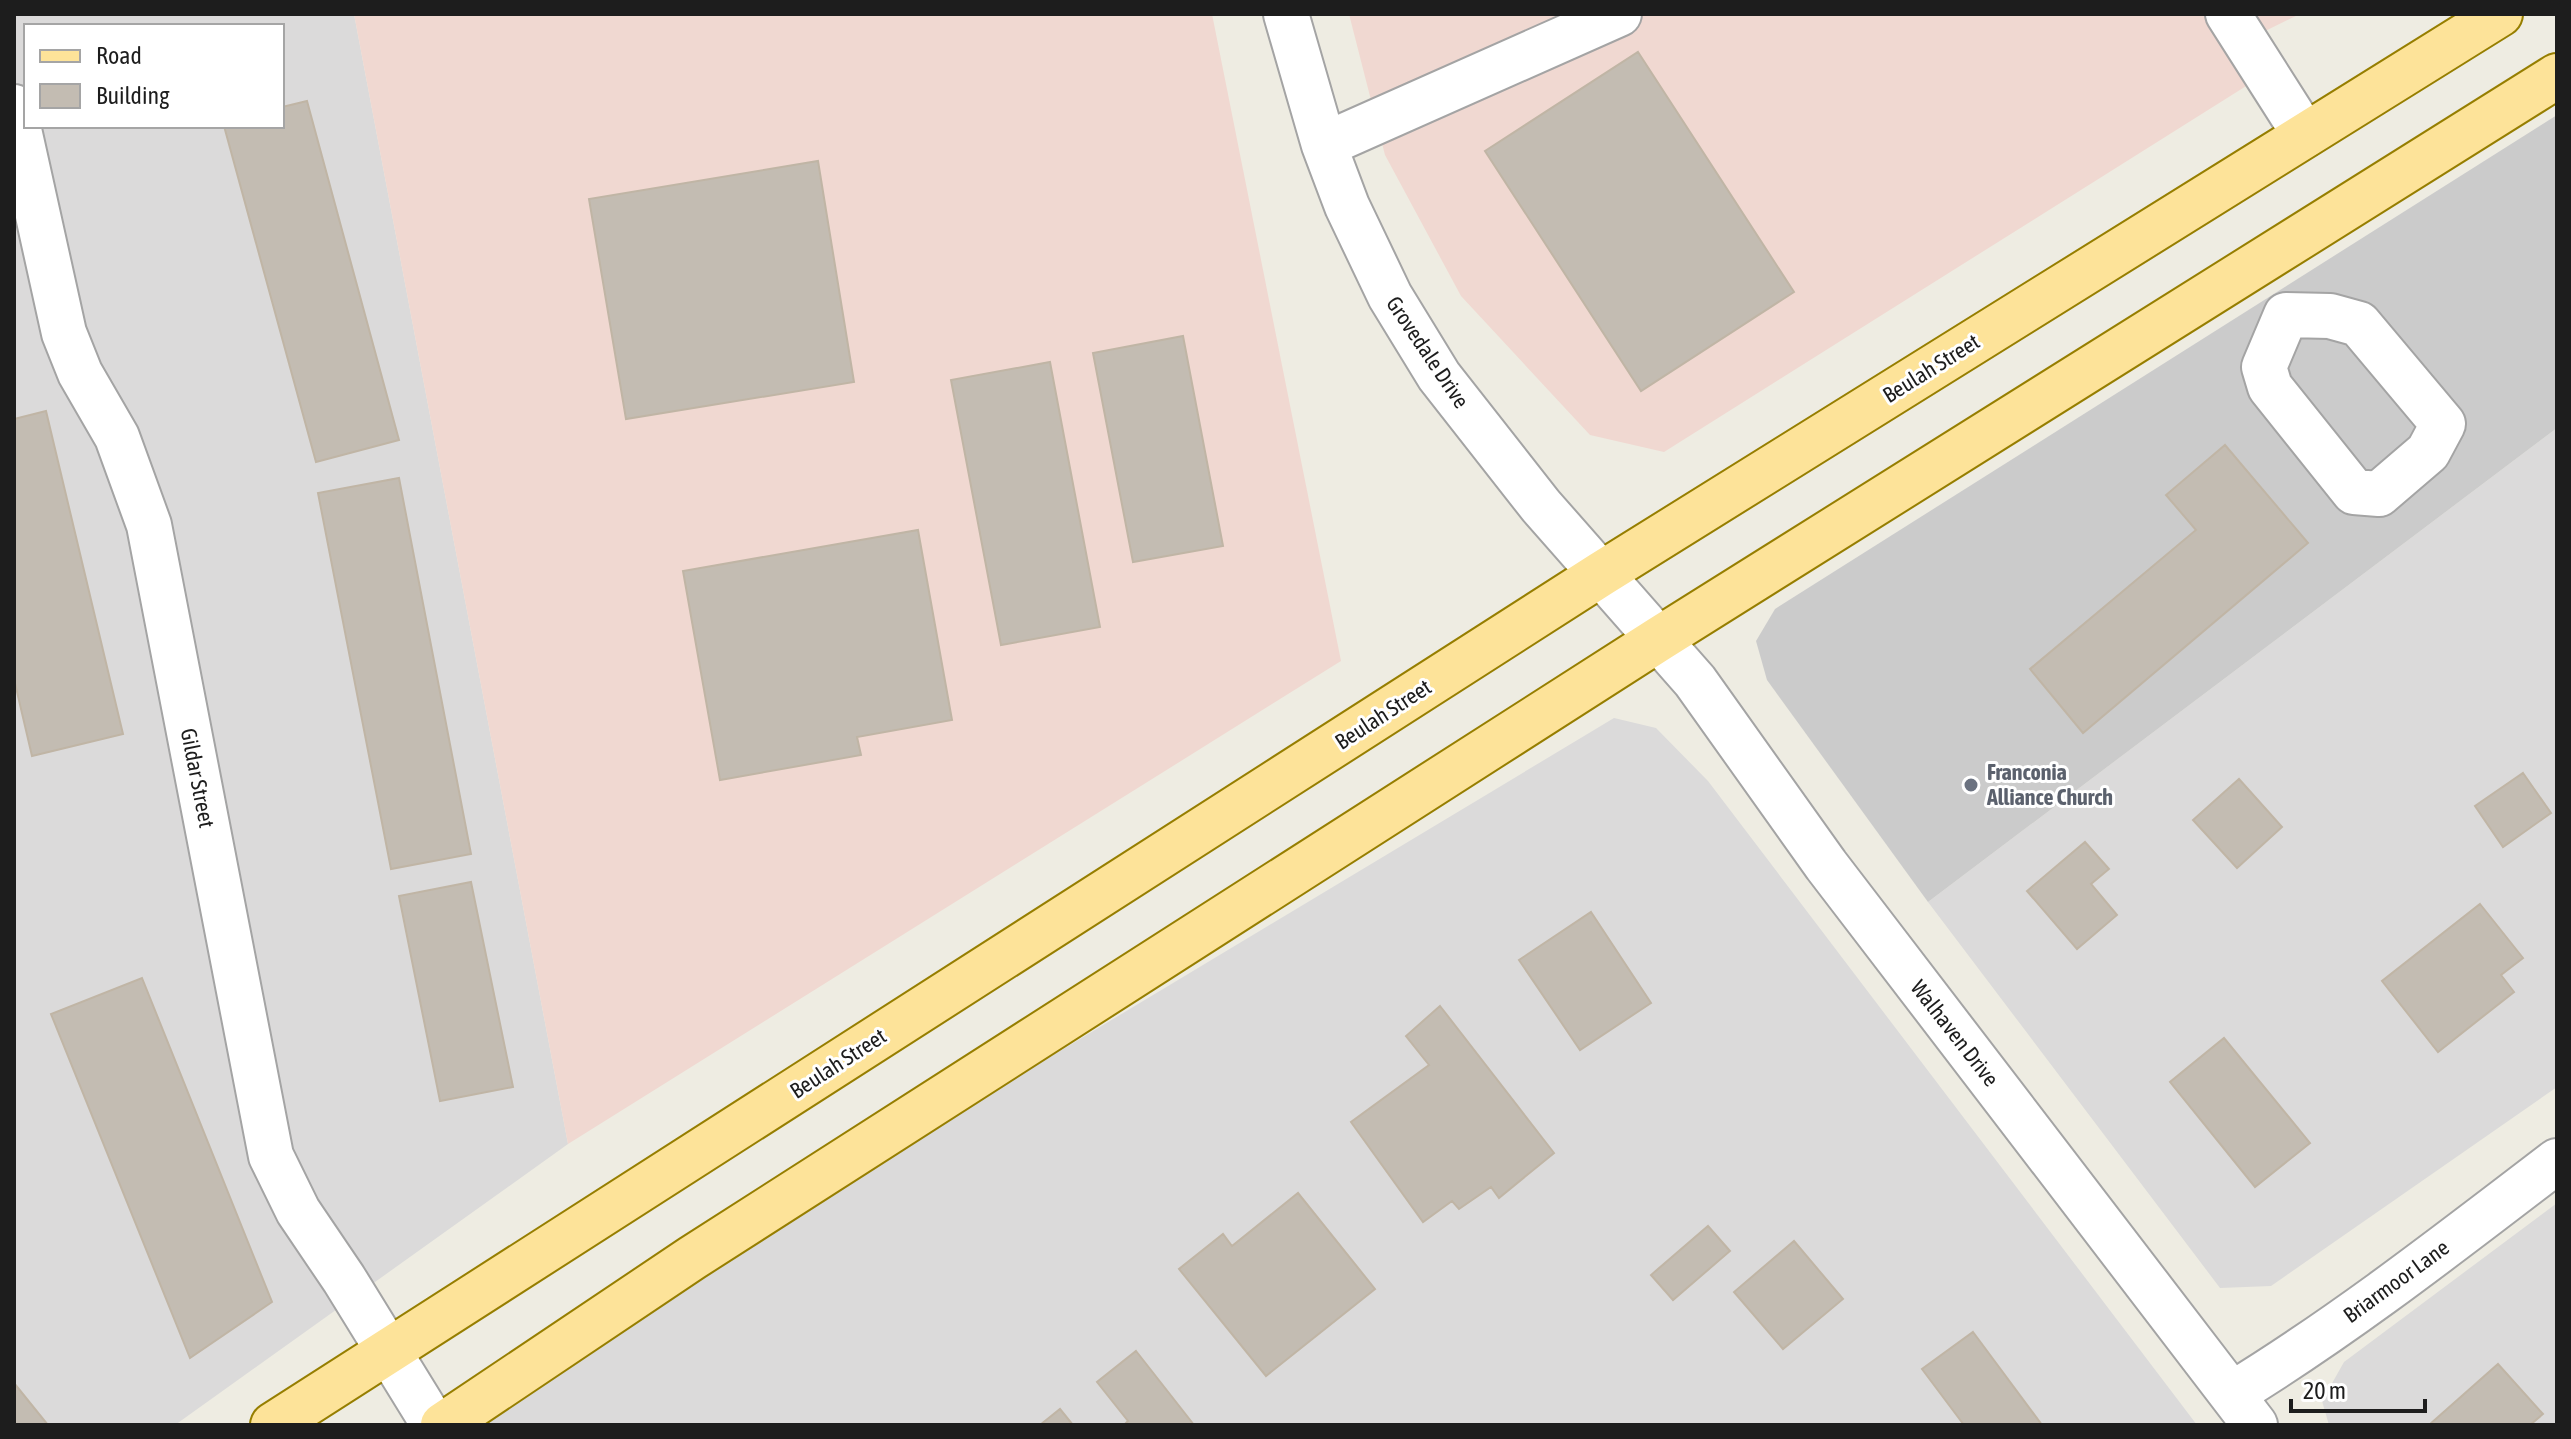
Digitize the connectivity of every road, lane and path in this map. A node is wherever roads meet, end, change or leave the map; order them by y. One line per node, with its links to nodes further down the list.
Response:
1 (1286, 14): 8 (street, Grovedale Drive)
2 (1619, 14): 8 (street)
3 (2228, 14): 7 (street)
4 (2500, 14): 7 (main road, Beulah Street)
5 (2557, 76): 9 (main road)
6 (14, 107): 14 (street, Gildar Street)
7 (2305, 135): 11 (main road, Beulah Street)
8 (1324, 145): 11 (street, Grovedale Drive)
9 (2255, 266): 10 (street); 12 (main road)
10 (2286, 315)
11 (1601, 574): 12 (street, Grovedale Drive); 14 (main road, Beulah Street)
12 (1659, 639): 15 (street, Walhaven Drive); 18 (main road)
13 (2557, 1161): 15 (street, Briarmoor Lane)
14 (387, 1351): 16 (main road, Beulah Street); 17 (street, Gildar Street)
15 (2243, 1410)
16 (273, 1425)
17 (434, 1425)
18 (443, 1425)

